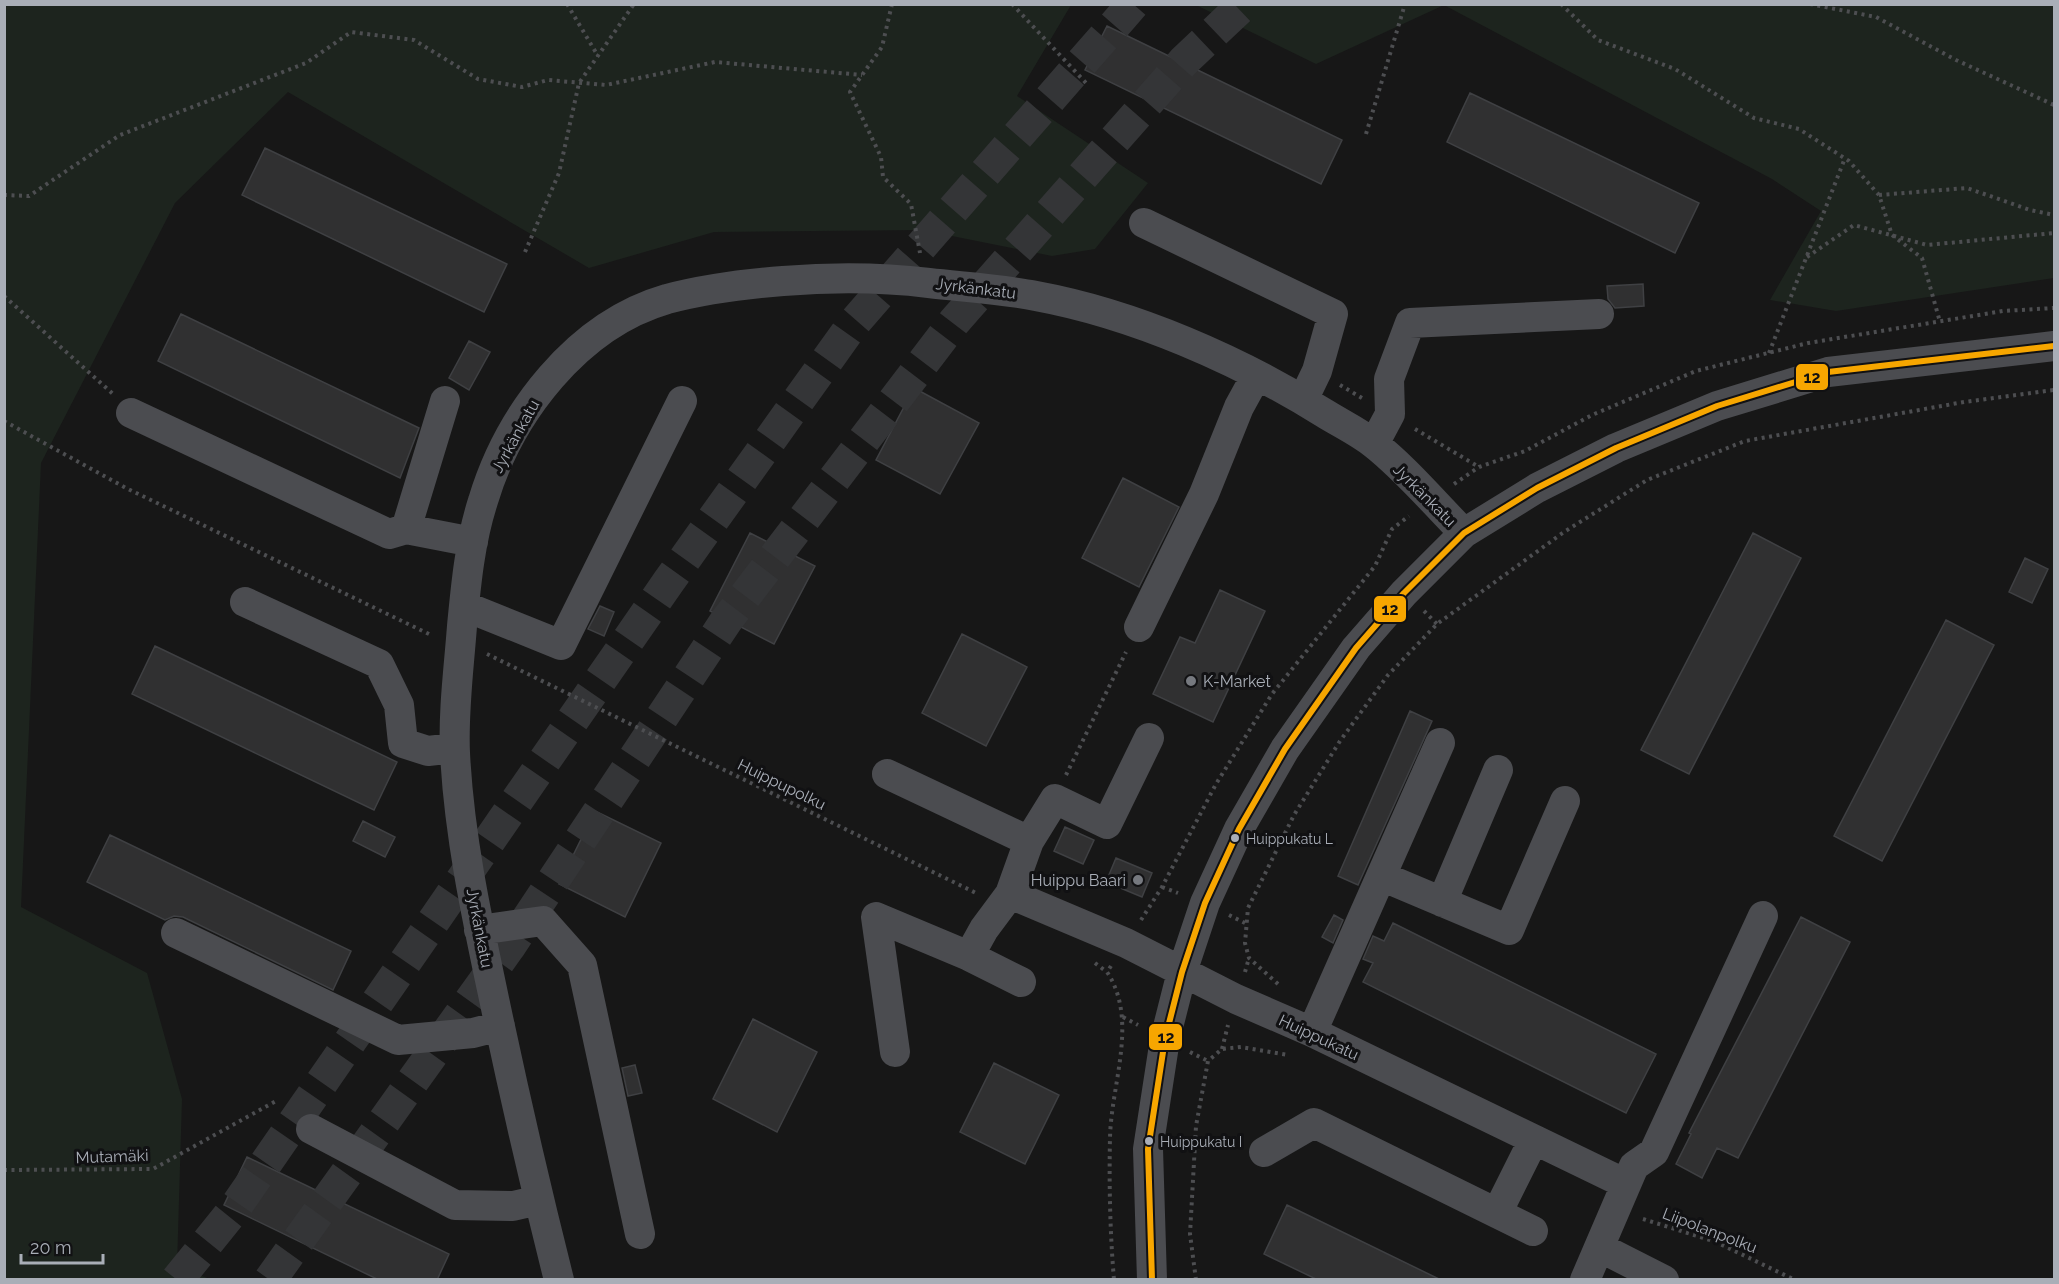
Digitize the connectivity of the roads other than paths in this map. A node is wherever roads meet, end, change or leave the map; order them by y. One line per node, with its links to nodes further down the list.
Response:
1 (1144, 223): 6 (street)
2 (1599, 314): 9 (street)
3 (2055, 346): 11 (street)
4 (1257, 376): 6 (street, Jyrkänkatu); 12 (street, Jyrkänkatu); 15 (street)
5 (682, 400): 14 (street)
6 (1303, 400): 9 (street, Jyrkänkatu)
7 (445, 401): 10 (street)
8 (131, 414): 10 (street)
9 (1374, 444): 11 (street, Jyrkänkatu)
10 (406, 529): 12 (street)
11 (1464, 533): 30 (street)
12 (472, 543): 14 (street, Jyrkänkatu)
13 (244, 602): 18 (street)
14 (464, 606): 18 (street, Jyrkänkatu)
15 (1139, 627)
16 (1149, 738): 22 (street)
17 (1440, 743): 23 (street)
18 (454, 748): 27 (street, Jyrkänkatu)
19 (1498, 770): 24 (street)
20 (887, 774): 22 (street)
21 (1565, 801): 24 (street)
22 (1029, 841): 25 (street)
23 (1381, 876): 24 (street); 32 (street)
24 (1442, 902)
25 (1004, 903): 29 (street); 30 (street, Huippukatu)
26 (1763, 916): 38 (street)
27 (479, 930): 33 (street, Jyrkänkatu); 42 (street)
28 (176, 933): 33 (street)
29 (969, 956): 31 (street); 34 (street)
30 (1182, 972): 32 (street, Huippukatu); 46 (street)
31 (1021, 982)
32 (1318, 1019): 36 (street, Huippukatu)
33 (500, 1026): 39 (street, Jyrkänkatu)
34 (895, 1052)
35 (311, 1129): 39 (street)
36 (1533, 1141): 38 (street, Huippukatu); 40 (street)
37 (1264, 1152): 40 (street)
38 (1626, 1184): 43 (street)
39 (538, 1200): 45 (street, Jyrkänkatu)
40 (1497, 1213): 41 (street)
41 (1533, 1231)
42 (640, 1234)
43 (1601, 1248): 44 (street); 47 (street)
44 (1660, 1278)
45 (559, 1280)
46 (1152, 1280)
47 (1586, 1280)

